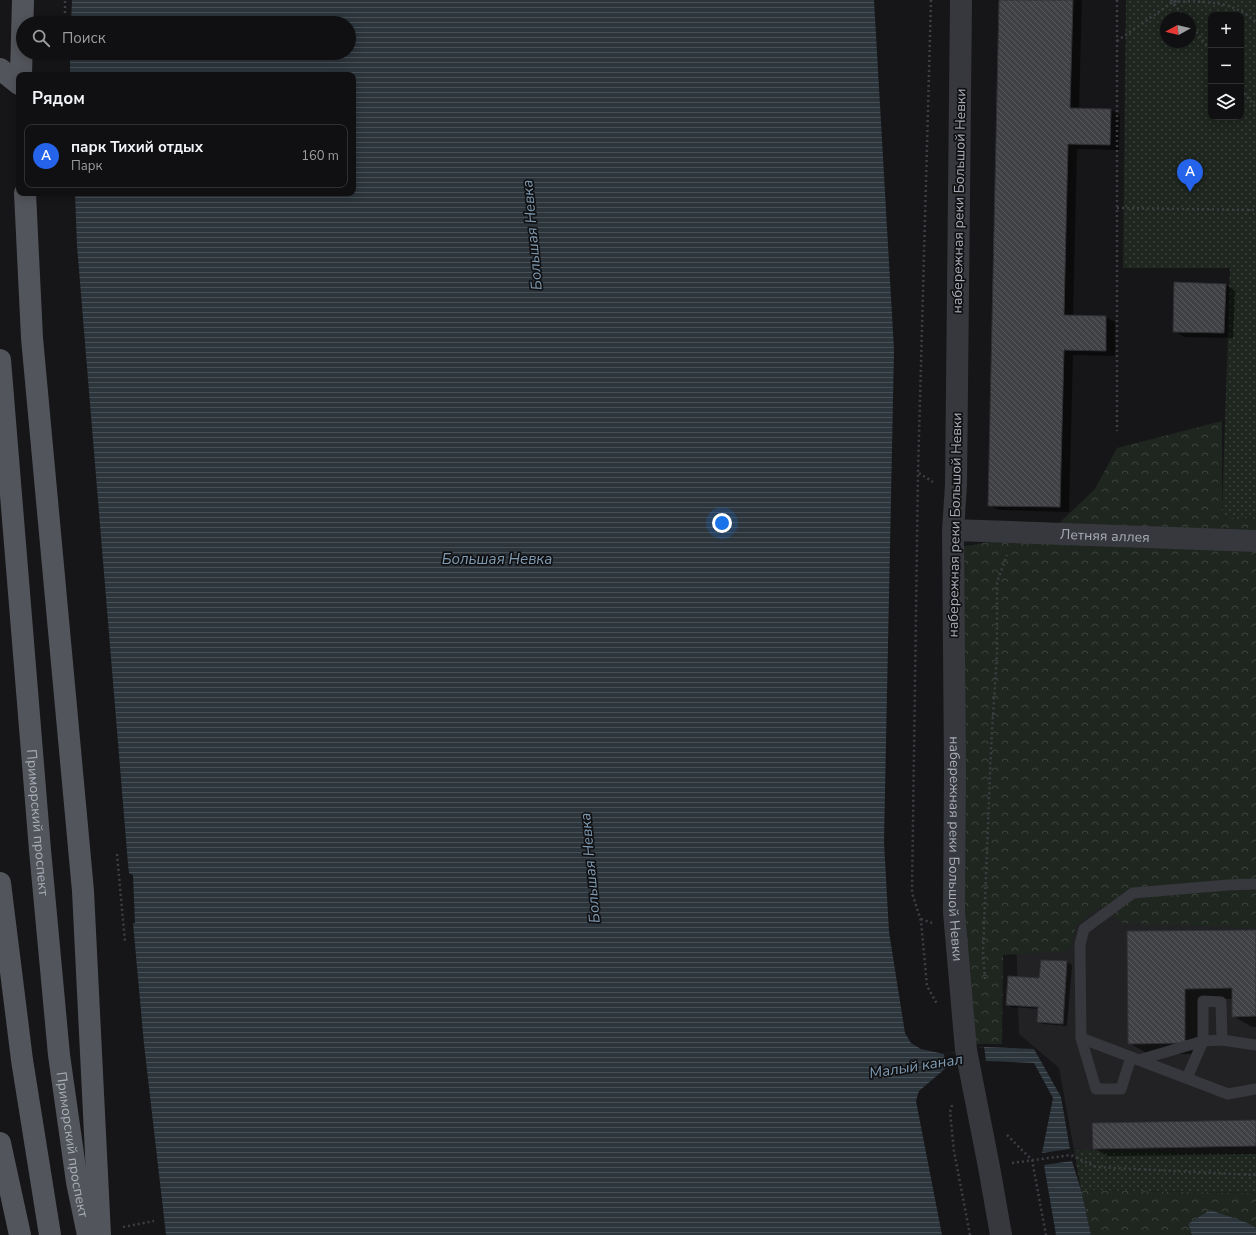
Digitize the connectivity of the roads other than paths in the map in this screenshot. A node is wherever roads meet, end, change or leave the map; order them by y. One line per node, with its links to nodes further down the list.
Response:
1 (23, 0): 3 (main road)
2 (961, 0): 10 (street, набережная реки Большой Невки)
3 (23, 16)
4 (21, 60): 6 (main road)
5 (0, 69): 7 (main road)
6 (21, 72)
7 (16, 82)
8 (25, 196): 22 (main road)
9 (0, 360): 22 (main road, Приморский проспект)
10 (953, 530): 11 (street, Летняя аллея); 25 (street, набережная реки Большой Невки)
11 (1256, 541)
12 (0, 883): 24 (main road)
13 (1255, 883): 14 (lane)
14 (1082, 1038): 18 (lane); 18 (lane)
15 (1222, 1040): 16 (lane); 16 (lane); 17 (lane)
16 (1203, 1041): 18 (lane); 19 (lane)
17 (1256, 1046)
18 (1135, 1058): 19 (lane)
19 (1187, 1078): 20 (lane)
20 (1256, 1089)
21 (0, 1143): 23 (main road)
22 (96, 1234)
23 (20, 1235)
24 (50, 1235)
25 (1001, 1235)

